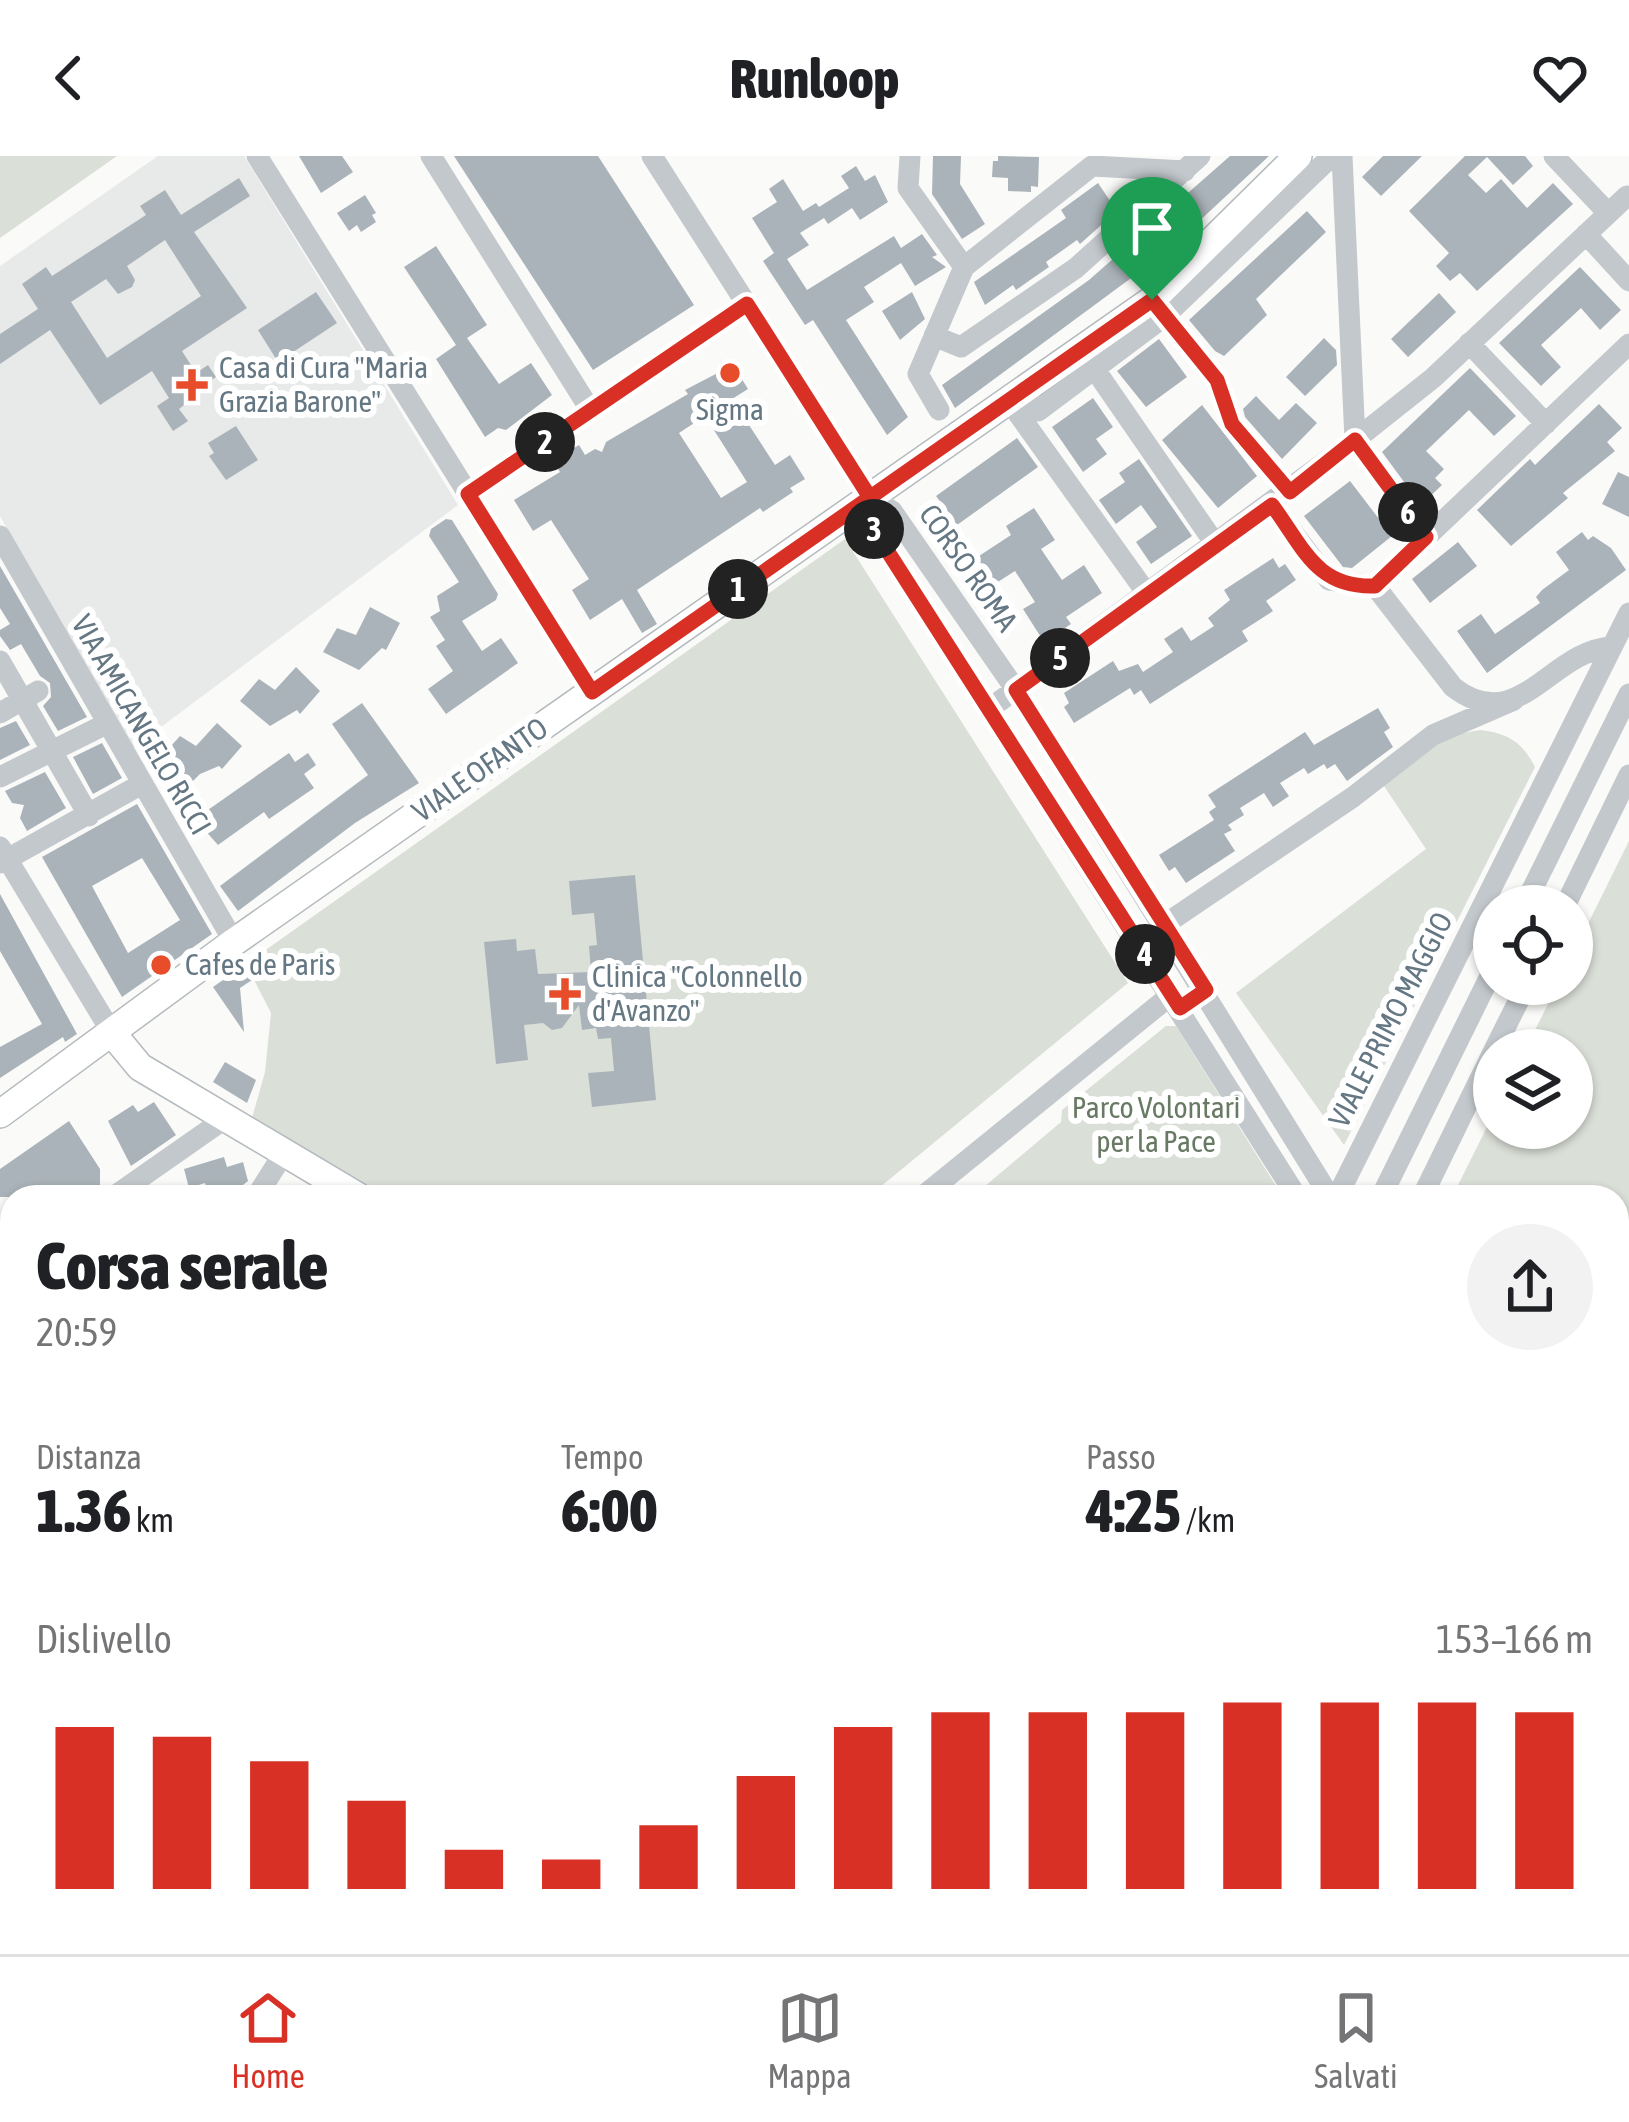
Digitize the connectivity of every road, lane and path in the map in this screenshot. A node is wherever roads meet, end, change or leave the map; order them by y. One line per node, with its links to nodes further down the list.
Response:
1 (257, 156): 26 (street)
2 (431, 156): 23 (street)
3 (652, 156): 15 (street, CORSO ROMA)
4 (910, 156): 13 (street)
5 (1298, 156): 16 (main road, VIALE OFANTO)
6 (1332, 156): 16 (street, VIALE OFANTO)
7 (1342, 156): 25 (street)
8 (1554, 156): 11 (street)
9 (1193, 164): 13 (street); 17 (street)
10 (1627, 196): 11 (street)
11 (1608, 213): 12 (street)
12 (1586, 234): 14 (street); 18 (street)
13 (964, 267): 17 (street)
14 (1629, 281)
15 (747, 304): 23 (street); 27 (street, CORSO ROMA)
16 (1159, 308): 20 (main road, VIALE OFANTO); 28 (street)
17 (934, 336): 22 (street)
18 (1469, 344): 24 (street); 25 (street)
19 (1629, 344): 24 (street)
20 (1088, 360): 21 (main road, VIALE OFANTO); 31 (street)
21 (1016, 396): 27 (main road, VIALE OFANTO); 33 (street)
22 (940, 410)
23 (591, 411): 26 (street)
24 (1546, 424): 30 (street)
25 (1355, 440): 28 (street); 30 (street)
26 (468, 494): 38 (street)
27 (869, 496): 37 (street, CORSO ROMA); 38 (main road, VIALE OFANTO); 42 (street, CORSO ROMA)
28 (1281, 498): 31 (street); 32 (street)
29 (0, 536): 44 (street, VIA AMICANGELO RICCI)
30 (1426, 537): 32 (street)
31 (1216, 545): 33 (street)
32 (1375, 586): 41 (street)
33 (1148, 595): 37 (street)
34 (1629, 613): 35 (street, VIALE PRIMO MAGGIO)
35 (1612, 646): 41 (street); 70 (street, VIALE PRIMO MAGGIO)
36 (0, 661): 40 (street)
37 (1016, 690): 42 (street); 53 (street, CORSO ROMA)
38 (592, 692): 54 (main road, VIALE OFANTO)
39 (1629, 694): 51 (street)
40 (30, 695): 43 (street); 45 (street)
41 (1514, 700): 53 (street)
42 (989, 709): 57 (street, CORSO ROMA)
43 (0, 713)
44 (106, 724): 45 (street); 48 (street, VIA AMICANGELO RICCI)
45 (52, 752): 47 (street); 49 (street)
46 (1629, 775): 52 (street)
47 (0, 776)
48 (140, 785): 49 (street); 54 (street, VIA AMICANGELO RICCI)
49 (89, 816): 50 (street)
50 (2, 856): 59 (street)
51 (1534, 885)
52 (1575, 885)
53 (1164, 925): 55 (street, CORSO ROMA)
54 (234, 942): 59 (main road, VIALE OFANTO)
55 (1185, 958): 56 (street, CORSO ROMA); 57 (street)
56 (1206, 990): 57 (street); 69 (street, CORSO ROMA)
57 (1170, 993): 67 (street); 68 (street, CORSO ROMA)
58 (1476, 1005): 71 (street)
59 (112, 1033): 61 (main road, VIALE OFANTO); 62 (main road)
60 (1473, 1093): 72 (street)
61 (0, 1114)
62 (226, 1118): 63 (main road); 64 (street)
63 (284, 1153): 65 (street); 66 (main road)
64 (130, 1185)
65 (264, 1185)
66 (339, 1185)
67 (937, 1185)
68 (1290, 1185)
69 (1326, 1185)
70 (1339, 1185)
71 (1387, 1185)
72 (1428, 1185)

